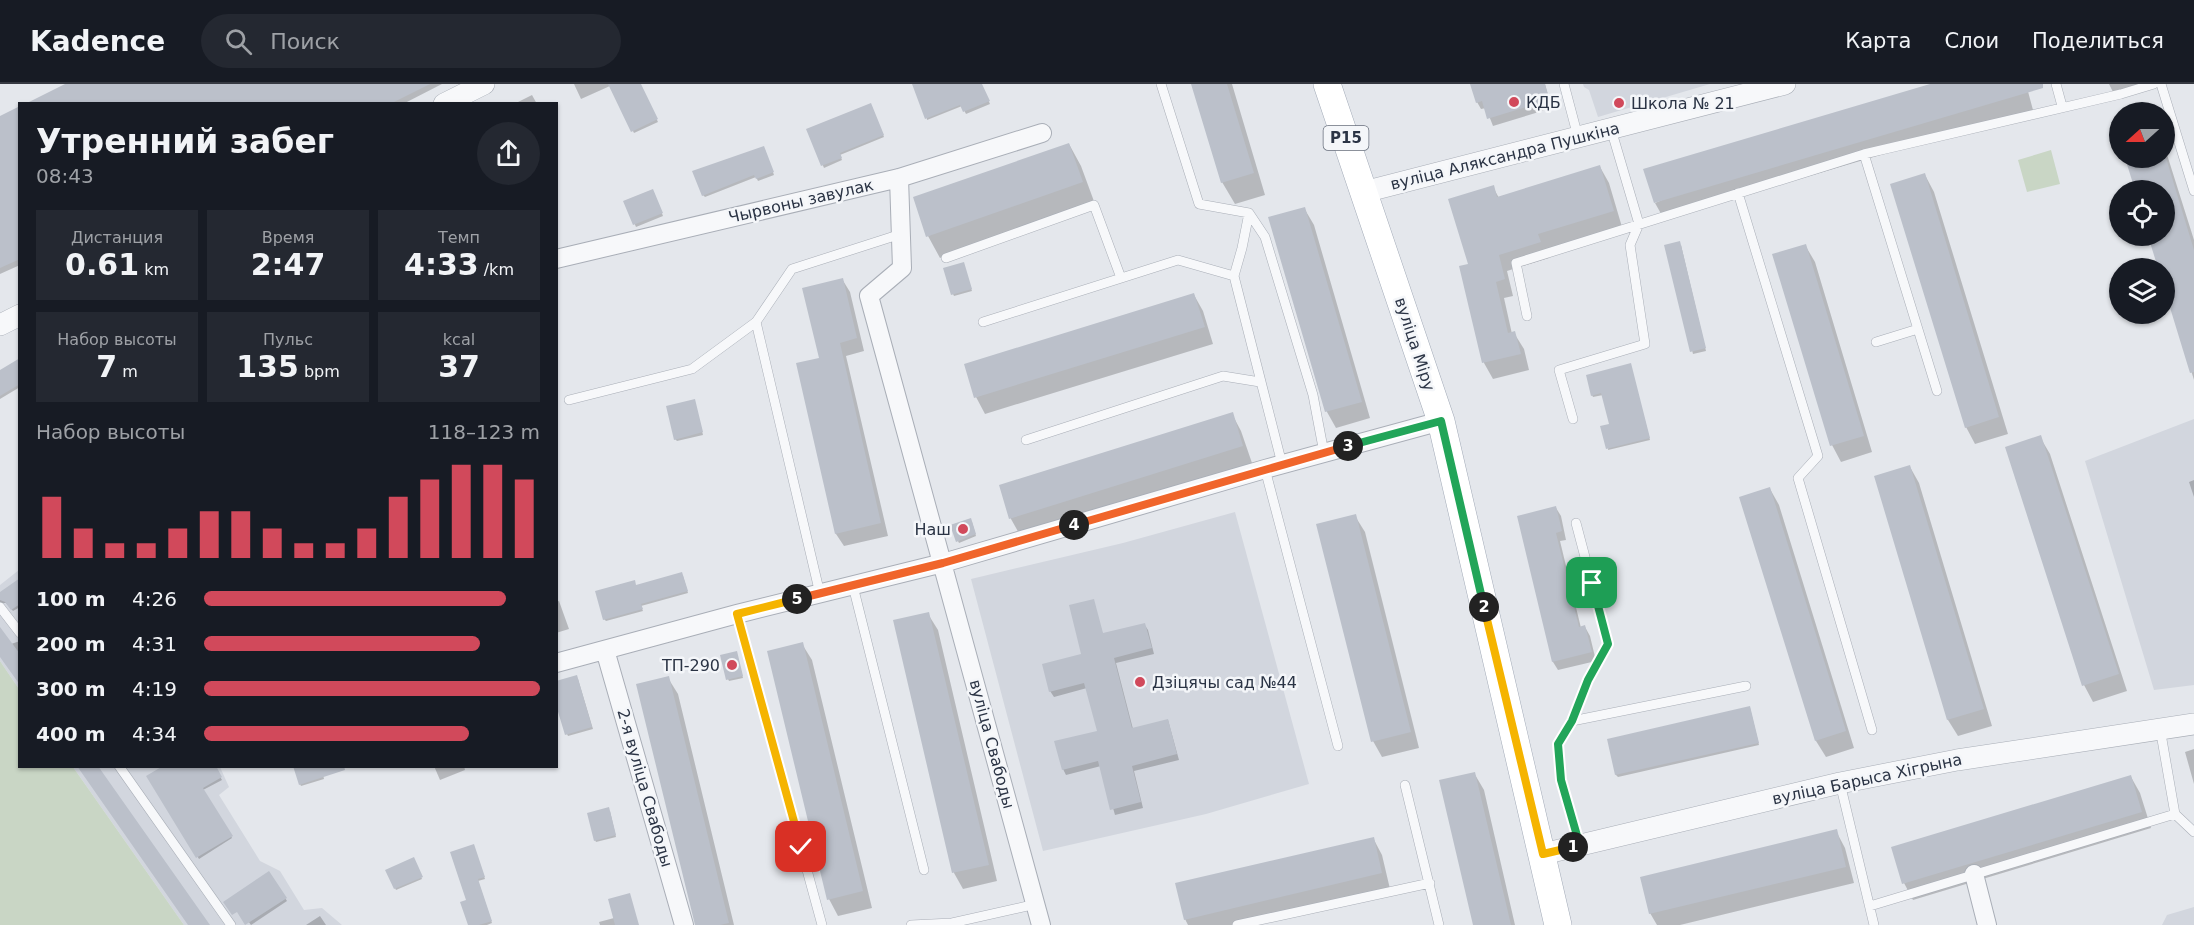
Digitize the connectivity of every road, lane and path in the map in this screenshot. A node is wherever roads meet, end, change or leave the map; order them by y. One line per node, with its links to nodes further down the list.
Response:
1 (484, 84): 9 (street)
2 (1161, 84): 19 (lane)
3 (1328, 84): 17 (main road, вуліца Міру / Р15)
4 (1564, 84): 13 (lane)
5 (1785, 84): 11 (street, вуліца Аляксандра Пушкіна)
6 (2056, 84): 10 (lane)
7 (2154, 84): 10 (lane)
8 (2160, 84): 16 (lane)
9 (448, 102)
10 (2061, 106): 14 (lane)
11 (1611, 129): 13 (street, вуліца Аляксандра Пушкіна); 20 (lane)
12 (1042, 133): 15 (street, Чырвоны завулак)
13 (1579, 138): 17 (street, вуліца Аляксандра Пушкіна)
14 (1864, 154): 18 (lane); 31 (lane)
15 (899, 178): 21 (street); 23 (street, Чырвоны завулак)
16 (2194, 191)
17 (1364, 192): 37 (main road, вуліца Міру / Р15)
18 (1738, 194): 20 (lane); 54 (lane)
19 (1249, 213): 24 (lane); 39 (lane)
20 (1639, 224): 27 (lane); 36 (lane)
21 (901, 234): 28 (lane); 42 (street, вуліца Свабоды)
22 (946, 258): 25 (lane)
23 (558, 259)
24 (1234, 276): 25 (lane); 33 (lane)
25 (1121, 278): 29 (lane)
26 (18, 316): 30 (street)
27 (1527, 316)
28 (756, 322): 35 (lane); 44 (lane)
29 (983, 322)
30 (0, 325)
31 (1918, 329): 32 (lane); 34 (lane)
32 (1876, 342)
33 (1260, 382): 38 (lane); 40 (lane)
34 (1937, 391)
35 (569, 400)
36 (1573, 419)
37 (1441, 421): 39 (street); 62 (main road, вуліца Міру / Р15)
38 (1026, 440)
39 (1324, 453): 40 (street)
40 (1273, 466): 42 (street); 55 (lane)
41 (1576, 523): 51 (lane)
42 (943, 563): 43 (street); 66 (street, вуліца Свабоды)
43 (853, 586): 44 (street); 63 (lane)
44 (820, 594): 46 (street)
45 (0, 607): 47 (lane)
46 (737, 614): 48 (street); 71 (lane)
47 (18, 630)
48 (605, 650): 49 (street); 70 (street, 2-я вуліца Свабоды)
49 (558, 662)
50 (1746, 686): 51 (lane)
51 (1572, 721): 61 (lane)
52 (2194, 724): 53 (street, вуліца Барыса Хігрына)
53 (2160, 728): 57 (street, вуліца Барыса Хігрына); 59 (lane)
54 (1872, 730)
55 (1338, 746)
56 (120, 768): 69 (lane)
57 (1840, 783): 61 (street, вуліца Барыса Хігрына); 67 (lane)
58 (1405, 785): 65 (lane)
59 (2175, 814): 60 (lane); 64 (lane)
60 (2194, 832)
61 (1580, 846): 62 (street, вуліца Барыса Хігрына)
62 (1543, 854): 76 (main road, вуліца Міру / Р15)
63 (924, 870)
64 (1974, 874): 67 (lane); 78 (street)
65 (1430, 883): 74 (lane); 75 (lane)
66 (1036, 904): 68 (lane); 73 (street, вуліца Свабоды)
67 (1870, 906): 77 (lane)
68 (952, 924): 72 (lane)
69 (231, 925)
70 (684, 925)
71 (822, 925)
72 (911, 925)
73 (1041, 925)
74 (1237, 925)
75 (1439, 925)
76 (1558, 925)
77 (1874, 925)
78 (1987, 925)

